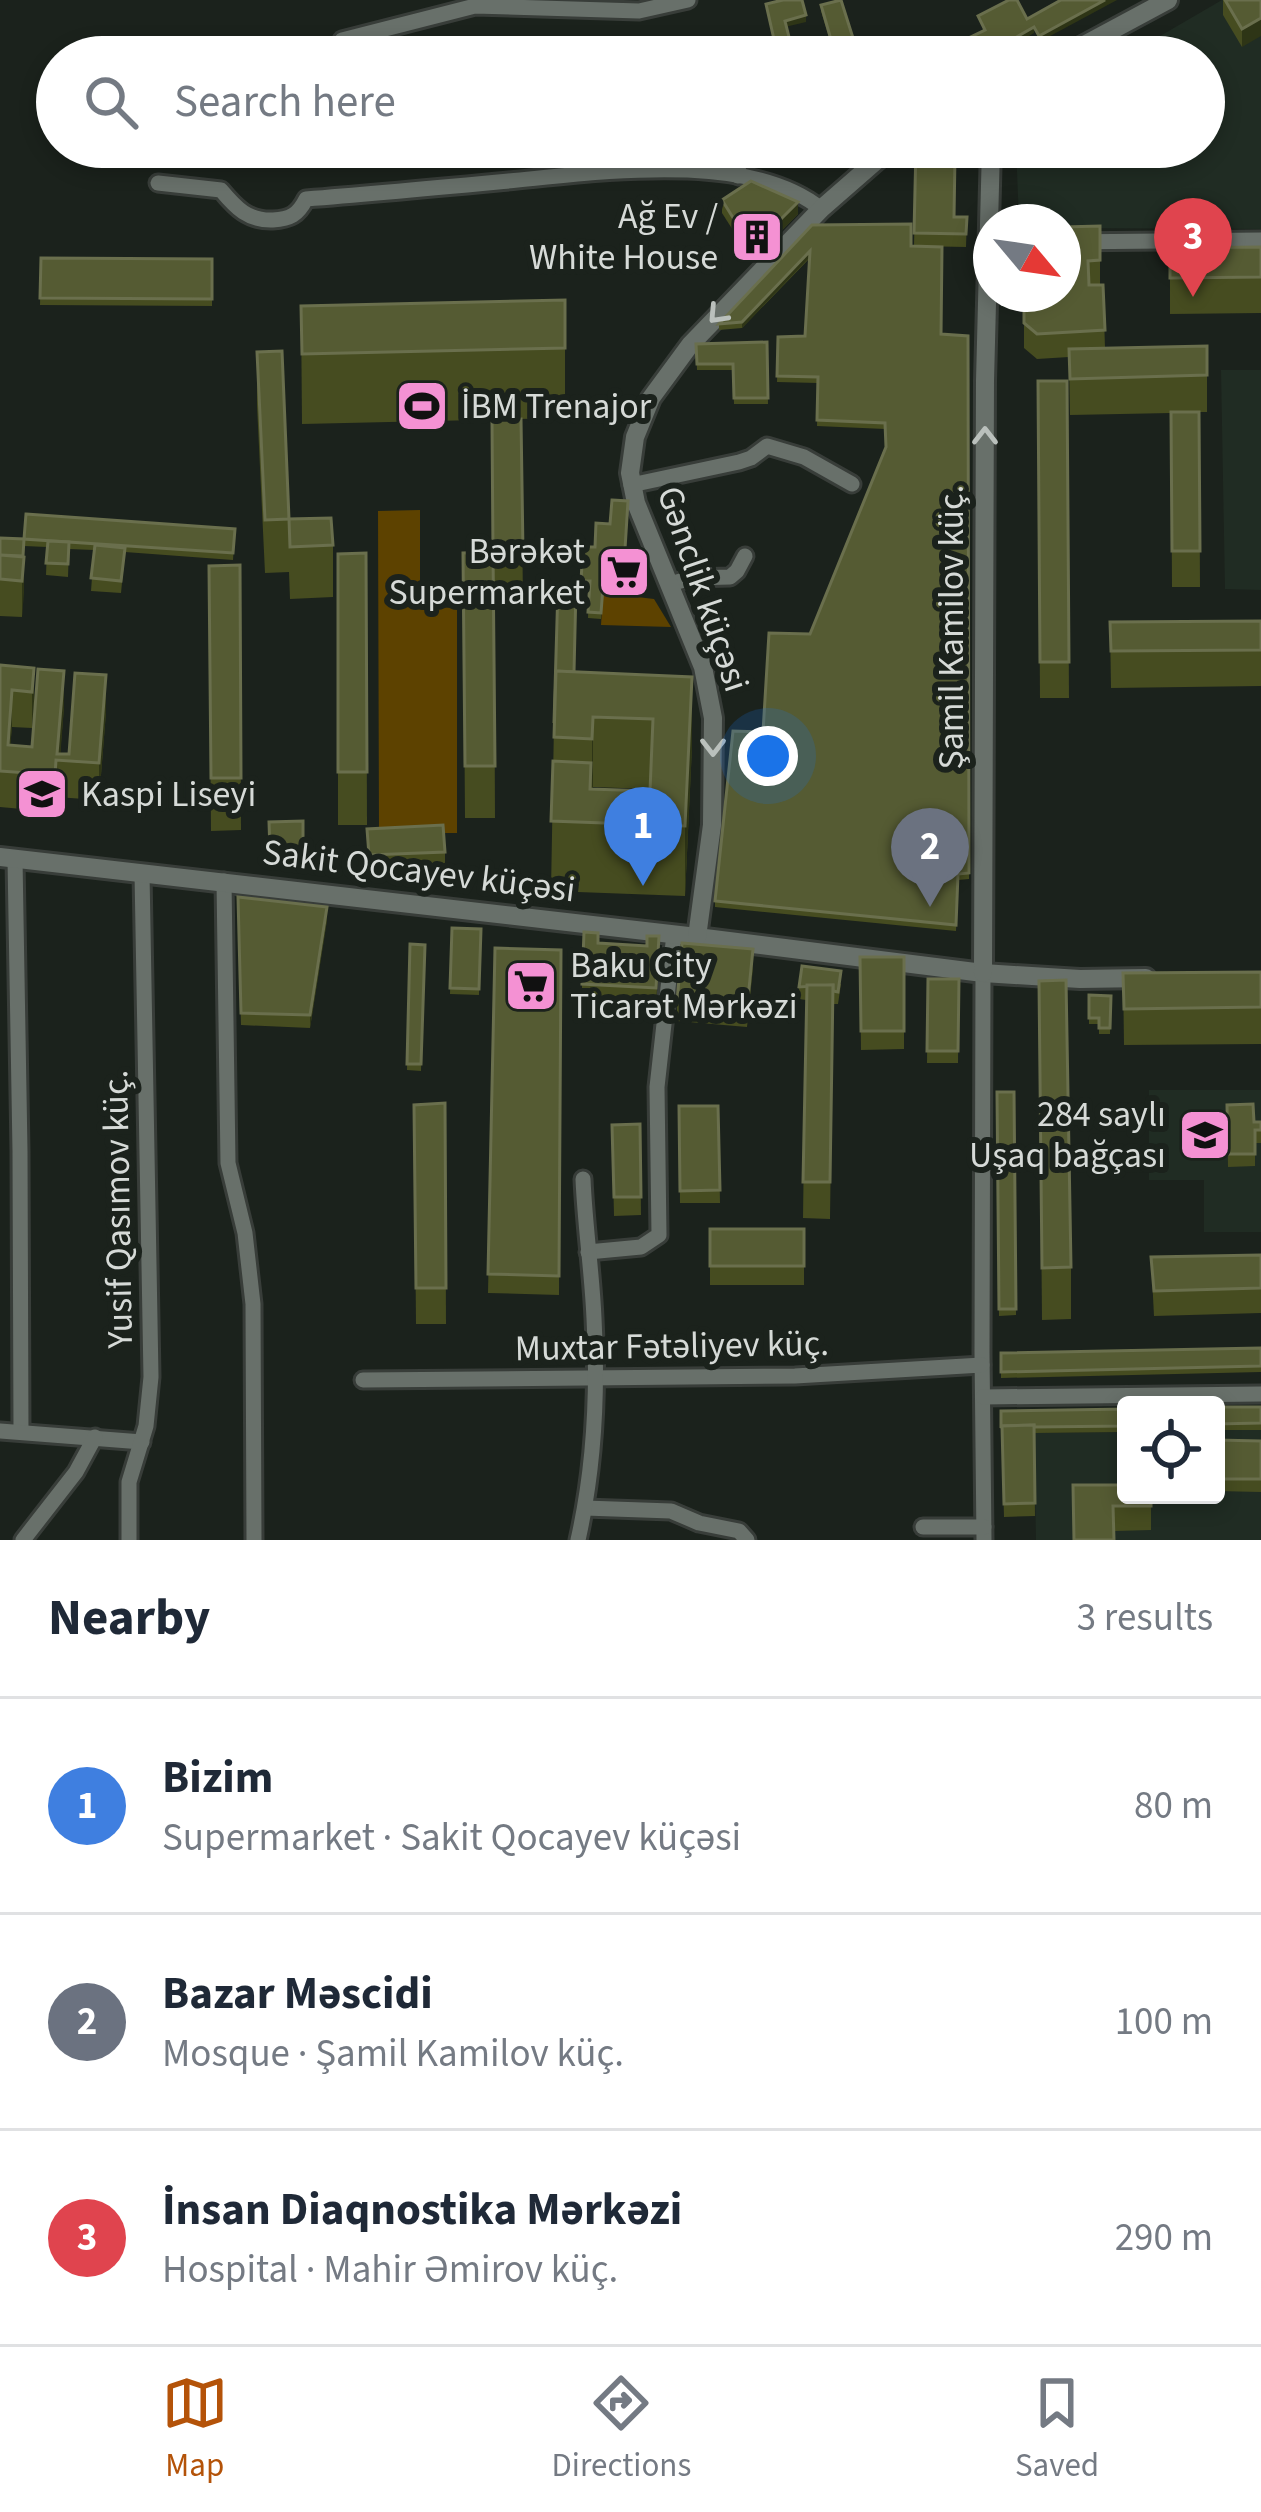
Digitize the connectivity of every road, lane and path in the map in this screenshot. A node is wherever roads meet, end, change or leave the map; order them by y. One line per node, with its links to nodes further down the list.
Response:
1 (688, 0): 3 (street)
2 (1168, 0): 4 (street)
3 (358, 36)
4 (1101, 36)
5 (738, 168): 8 (street)
6 (868, 168): 11 (street, Gənclik küçəsi)
7 (991, 168): 10 (street, Şamil Kamilov küç.)
8 (738, 176): 9 (street); 11 (street)
9 (158, 183)
10 (990, 204)
11 (821, 209): 16 (street, Gənclik küçəsi, one-way to 16)
12 (1261, 240): 13 (street)
13 (1081, 242)
14 (988, 312): 24 (street, Şamil Kamilov küç., one-way to 14)
15 (852, 484): 16 (street)
16 (631, 485): 18 (street, Gənclik küçəsi)
17 (745, 556): 18 (street)
18 (670, 584): 23 (street, Gənclik küçəsi, one-way to 23)
19 (7, 858): 20 (street, Sakit Qocayev küçəsi); 34 (street)
20 (142, 873): 21 (street, Sakit Qocayev küçəsi); 36 (street, Yusif Qasımov küç.)
21 (224, 881): 22 (street, Sakit Qocayev küçəsi); 42 (street)
22 (674, 934): 23 (street, Sakit Qocayev küçəsi); 27 (street)
23 (697, 937): 24 (street, Sakit Qocayev küçəsi)
24 (982, 973): 25 (street, Sakit Qocayev küçəsi); 28 (street, Şamil Kamilov küç.)
25 (1170, 977)
26 (583, 1179): 27 (street)
27 (588, 1252): 29 (street)
28 (982, 1365): 29 (street, Muxtar Fətəliyev küç.); 32 (street, Şamil Kamilov küç.)
29 (596, 1378): 30 (street, Muxtar Fətəliyev küç.); 37 (street)
30 (363, 1380)
31 (1261, 1394): 32 (street)
32 (983, 1397): 39 (street, Şamil Kamilov küç.)
33 (0, 1431): 34 (street)
34 (21, 1432): 35 (street)
35 (95, 1437): 36 (street); 40 (street)
36 (142, 1442): 41 (street, Yusif Qasımov küç.)
37 (585, 1508): 43 (street); 44 (street)
38 (923, 1527): 39 (street)
39 (984, 1533)
40 (23, 1540)
41 (130, 1540)
42 (254, 1540)
43 (578, 1540)
44 (747, 1540)

